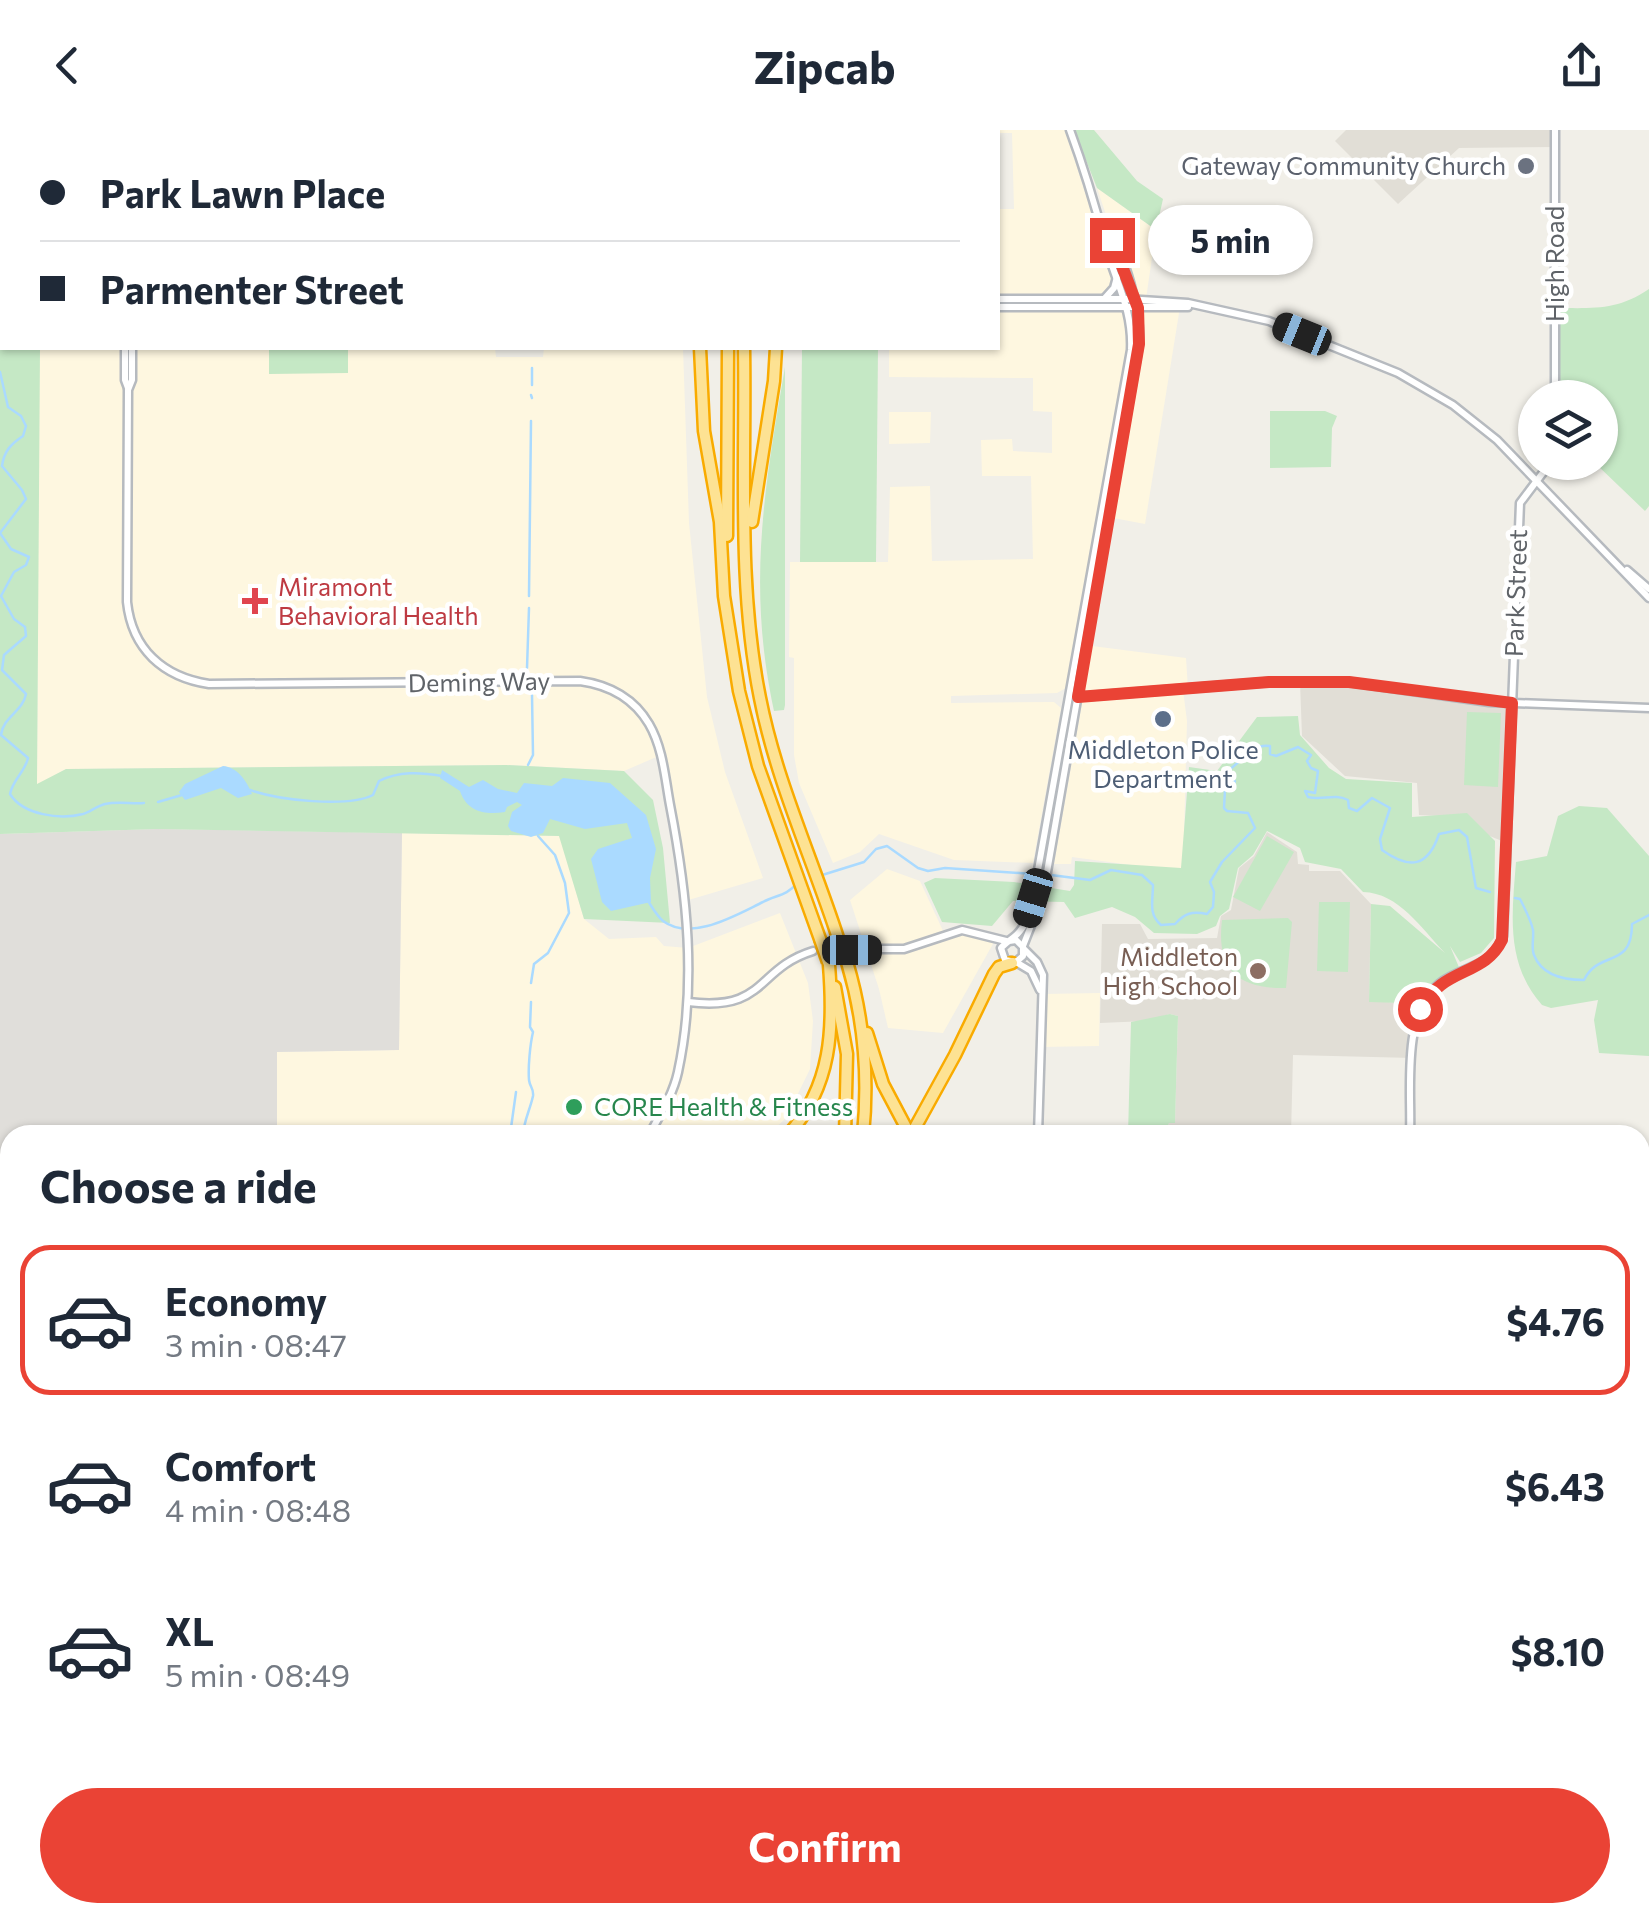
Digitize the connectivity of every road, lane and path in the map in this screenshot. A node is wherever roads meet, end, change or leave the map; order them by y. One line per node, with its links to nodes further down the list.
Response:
1 (1070, 130): 3 (street)
2 (1555, 130): 15 (street, High Road)
3 (1104, 230): 4 (street); 8 (street)
4 (1118, 276): 6 (street); 7 (street)
5 (1000, 298): 6 (street)
6 (1105, 298): 7 (street)
7 (1127, 303): 8 (street); 9 (street); 23 (street)
8 (1137, 303): 16 (street); 23 (street)
9 (1000, 306)
10 (128, 350): 36 (street, Deming Way)
11 (700, 350): 22 (highway)
12 (728, 350): 22 (highway)
13 (744, 350): 19 (highway)
14 (774, 350): 19 (highway)
15 (1555, 380)
16 (1518, 463)
17 (1536, 480): 18 (street); 24 (street, Park Street)
18 (1626, 570): 20 (street); 21 (street)
19 (746, 582): 35 (highway, bridge)
20 (1649, 589)
21 (1649, 598)
22 (734, 663): 34 (highway, bridge)
23 (1074, 697): 24 (street); 26 (street)
24 (1512, 703): 25 (street); 45 (street, Park Street)
25 (1649, 708)
26 (1040, 883): 28 (street); 29 (street)
27 (953, 933): 28 (street); 30 (street); 32 (street)
28 (1008, 941): 29 (street); 32 (street)
29 (1024, 948): 33 (street); 37 (street)
30 (852, 950)
31 (813, 951): 36 (street)
32 (1002, 954): 33 (street)
33 (1014, 962): 37 (street); 43 (highway)
34 (829, 964): 39 (highway); 40 (highway)
35 (857, 998): 41 (highway); 42 (highway)
36 (688, 1002): 38 (street, Deming Way)
37 (1041, 1002): 44 (street)
38 (654, 1125)
39 (796, 1125)
40 (846, 1125)
41 (863, 1125)
42 (904, 1125)
43 (916, 1125)
44 (1038, 1125)
45 (1410, 1125)

